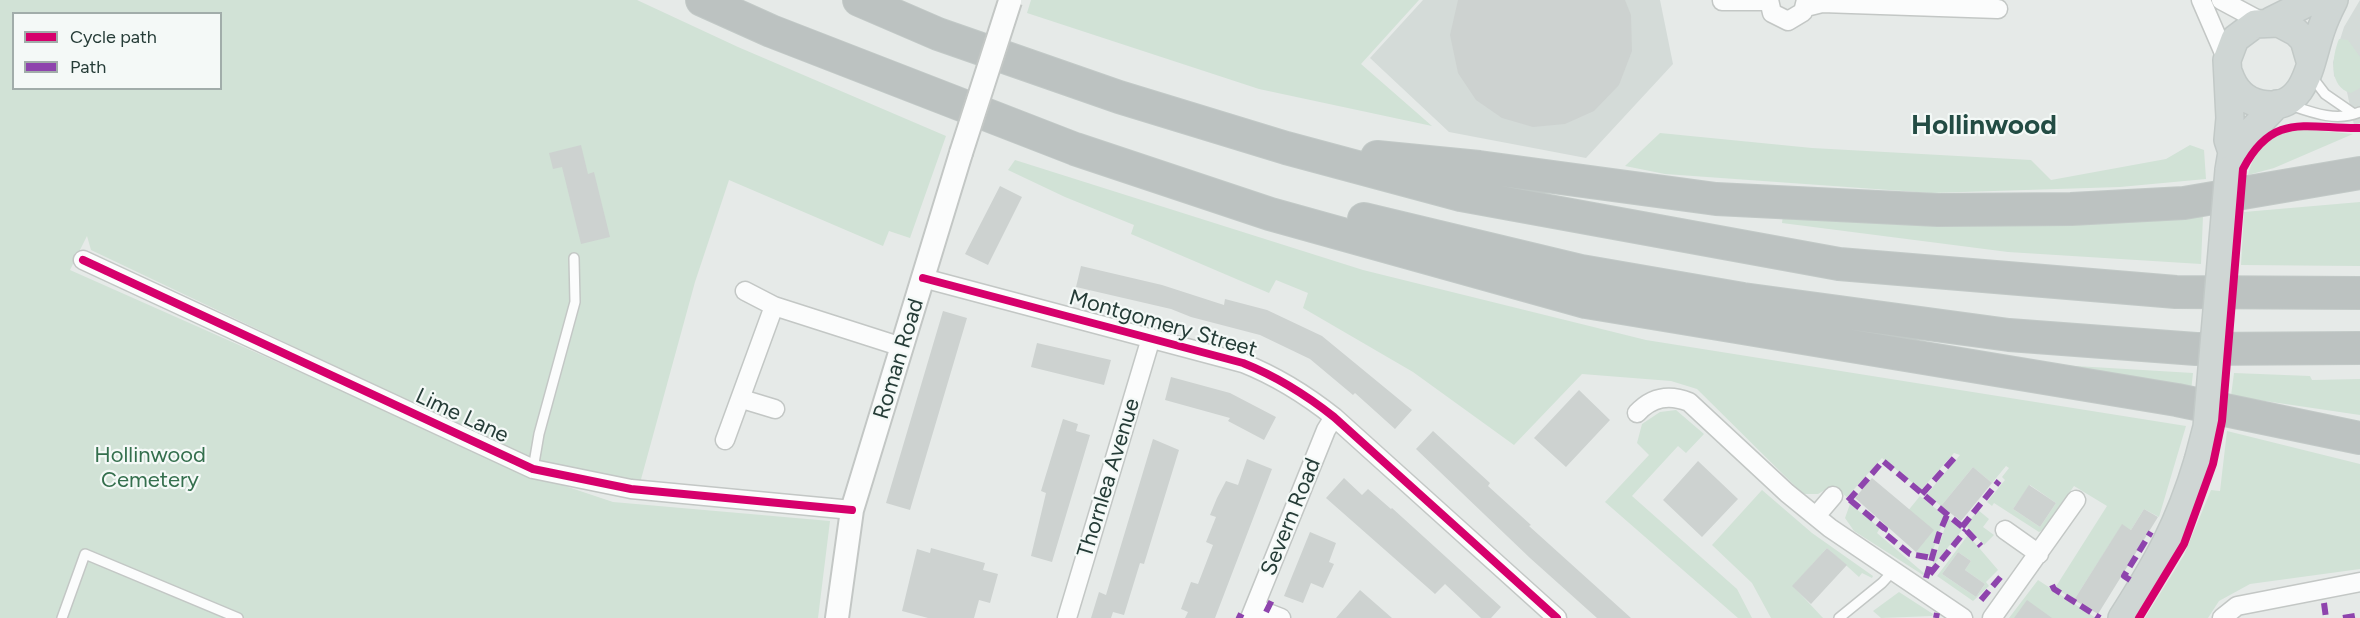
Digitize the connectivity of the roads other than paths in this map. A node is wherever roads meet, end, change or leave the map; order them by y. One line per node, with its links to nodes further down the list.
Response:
1 (702, 0): 19 (highway)
2 (859, 0): 18 (highway)
3 (2201, 0): 14 (street)
4 (2222, 0): 13 (street)
5 (2313, 0): 13 (main road)
6 (2334, 0): 15 (main road)
7 (1010, 1): 24 (street, Roman Road, bridge)
8 (1722, 1): 9 (street)
9 (1769, 1): 11 (street)
10 (1931, 3): 11 (street); 12 (street)
11 (1806, 4)
12 (1998, 9)
13 (2266, 22): 14 (main road); 15 (main road)
14 (2228, 67): 16 (main road); 20 (main road)
15 (2310, 68): 16 (main road); 17 (lane)
16 (2280, 103): 17 (lane); 20 (main road)
17 (2357, 113)
18 (1287, 148): 21 (highway); 26 (highway)
19 (1075, 149): 30 (highway); 35 (highway)
20 (2230, 161): 56 (main road, bridge)
21 (2360, 173)
22 (574, 258): 37 (lane)
23 (83, 260): 37 (street, Lime Lane)
24 (923, 278): 28 (street, Montgomery Street); 29 (street, Roman Road)
25 (745, 291): 27 (street)
26 (2360, 293)
27 (774, 306): 29 (street); 31 (street)
28 (1151, 338): 34 (street, Montgomery Street); 50 (street, Thornlea Avenue)
29 (902, 347): 40 (street, Roman Road)
30 (2360, 348)
31 (742, 399): 32 (street); 36 (street)
32 (775, 409)
33 (1637, 413): 41 (street)
34 (1334, 417): 46 (street, Severn Road); 52 (street, Montgomery Street)
35 (2360, 438)
36 (725, 440)
37 (533, 469): 40 (street, Lime Lane)
38 (1833, 496): 41 (street)
39 (2076, 500): 43 (street)
40 (852, 510): 49 (street, Roman Road)
41 (1816, 516): 44 (street)
42 (2005, 530): 43 (street)
43 (2039, 554): 55 (street)
44 (1893, 571): 53 (lane); 54 (street)
45 (2360, 582): 57 (street)
46 (1253, 613): 51 (street)
47 (62, 618): 48 (lane)
48 (238, 618)
49 (837, 618)
50 (1067, 618)
51 (1281, 618)
52 (1557, 618)
53 (1839, 618)
54 (1963, 618)
55 (1992, 618)
56 (2121, 618)
57 (2222, 618)

